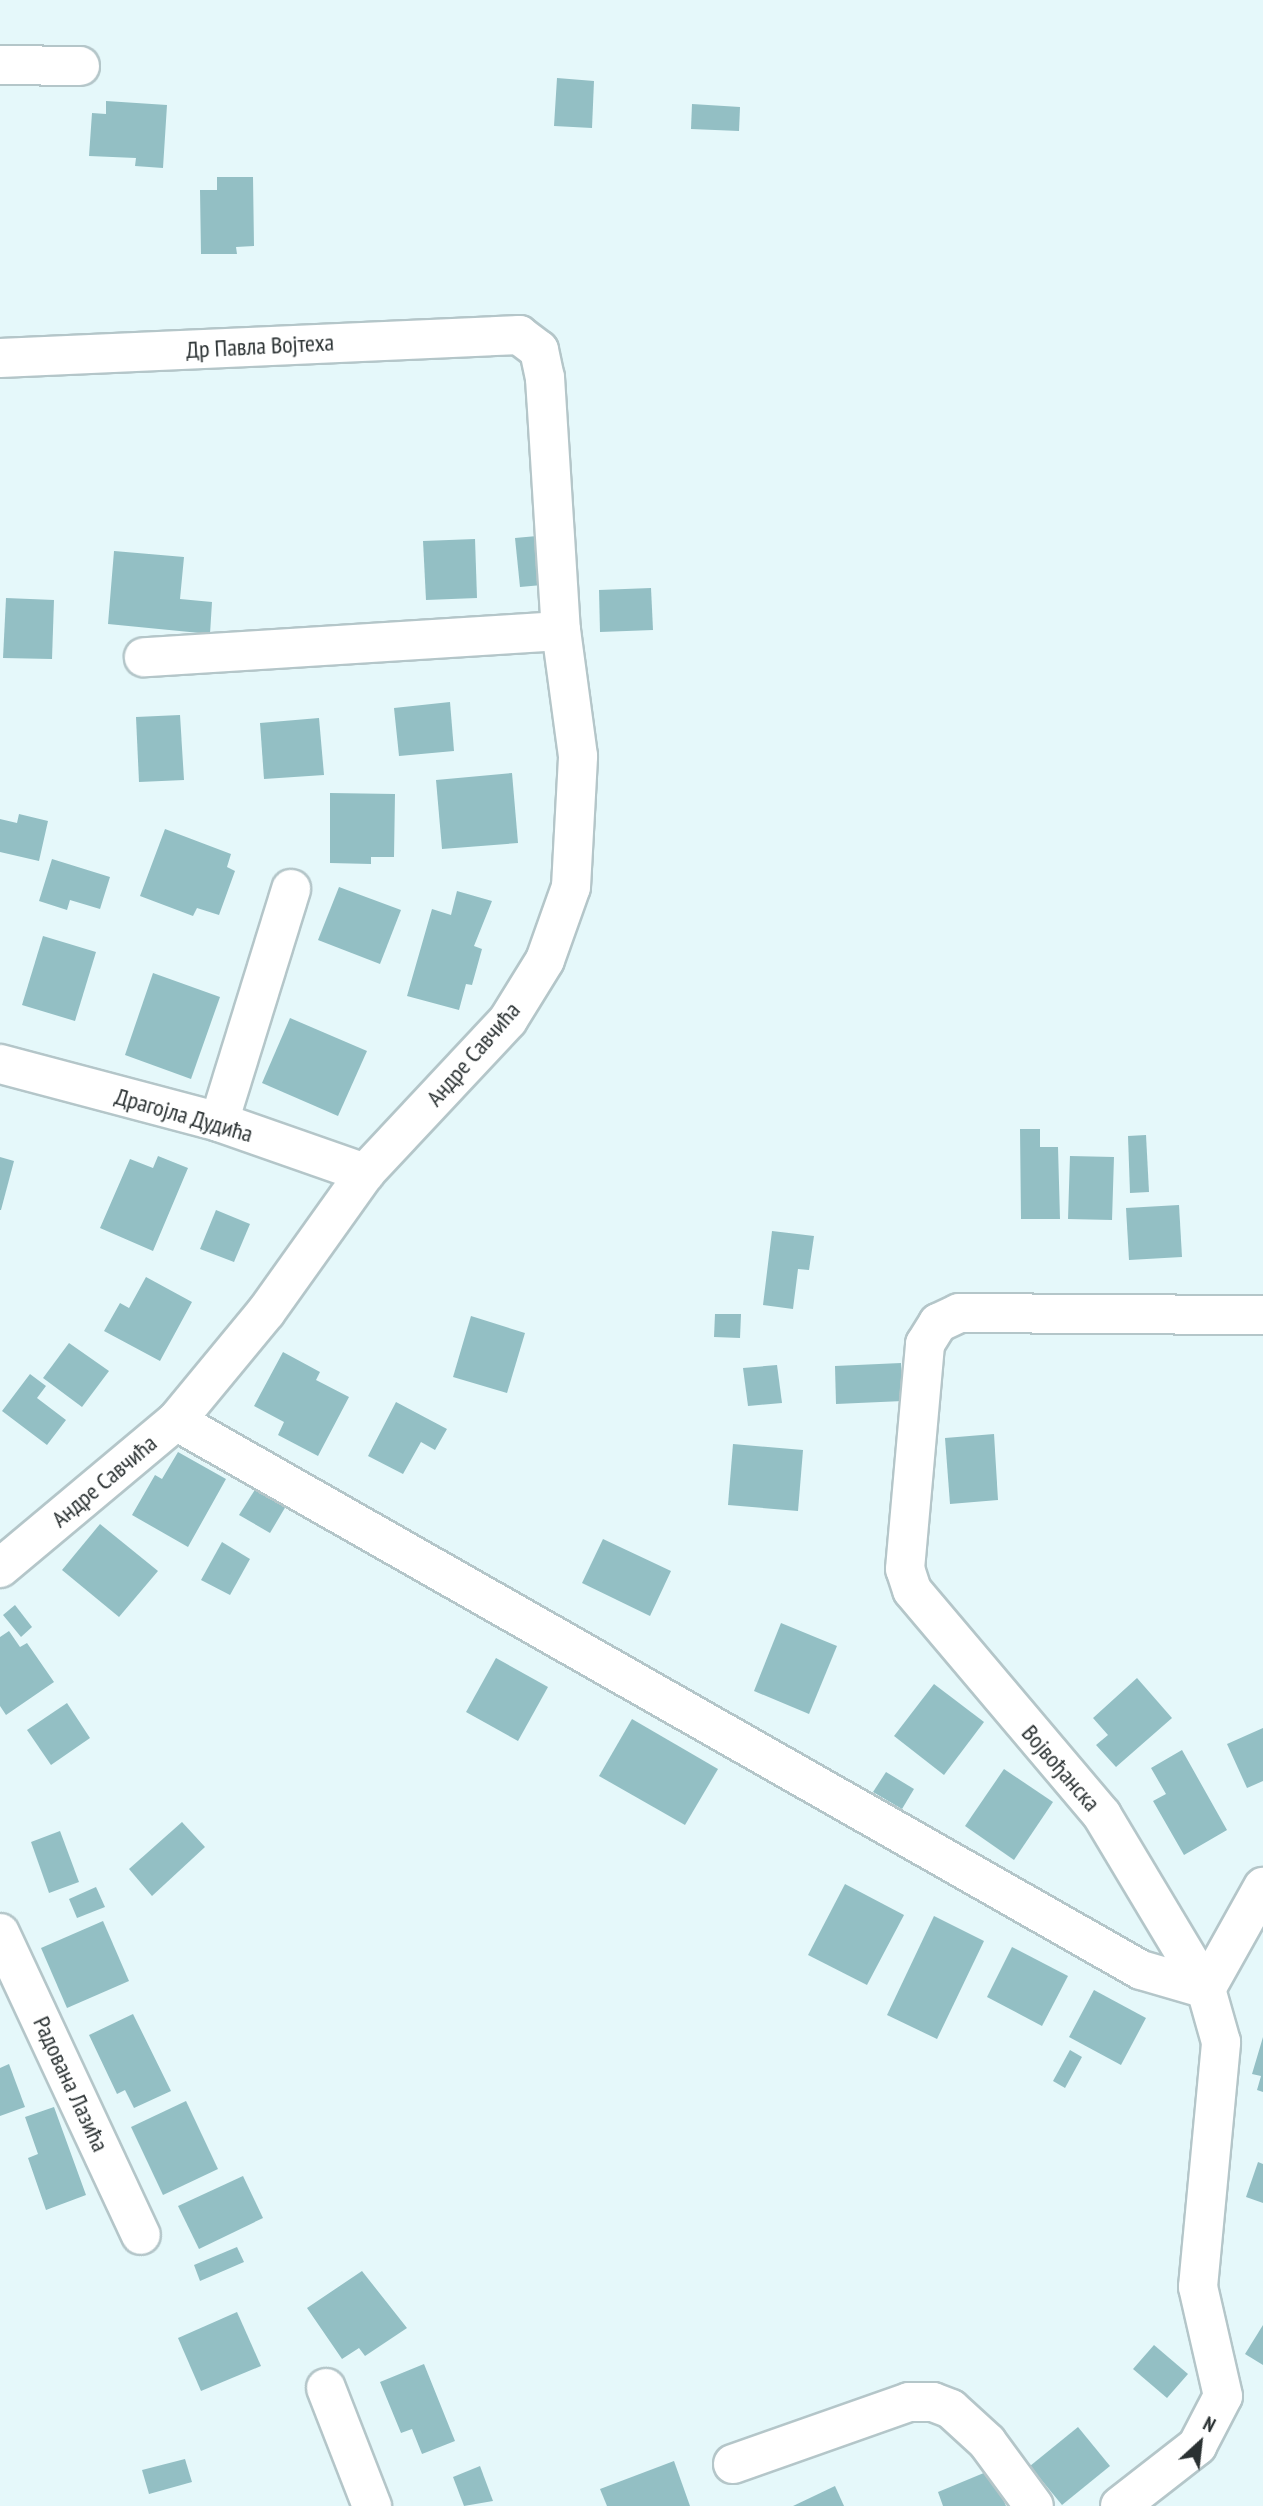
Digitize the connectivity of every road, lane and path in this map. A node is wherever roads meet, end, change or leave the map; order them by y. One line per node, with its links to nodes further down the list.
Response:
1 (0, 65): 2 (street)
2 (80, 66)
3 (519, 335): 4 (street, Др Павла Војтеха); 5 (street, Андре Савчића)
4 (0, 358)
5 (561, 631): 6 (street); 10 (street, Андре Савчића)
6 (144, 657)
7 (291, 889): 9 (street)
8 (0, 1064): 9 (street, Драгојла Дудића)
9 (219, 1122): 10 (street, Драгојла Дудића)
10 (365, 1173): 12 (street, Андре Савчића)
11 (1263, 1315): 16 (street, Војвођанска)
12 (176, 1421): 13 (street, Андре Савчића); 16 (street)
13 (0, 1568)
14 (1263, 1887): 16 (street)
15 (0, 1933): 17 (street, Радована Лазића)
16 (1206, 1989): 22 (street, Војвођанска)
17 (141, 2235)
18 (326, 2388): 20 (street)
19 (733, 2464): 21 (street)
20 (372, 2506)
21 (1034, 2506)
22 (1121, 2506)

